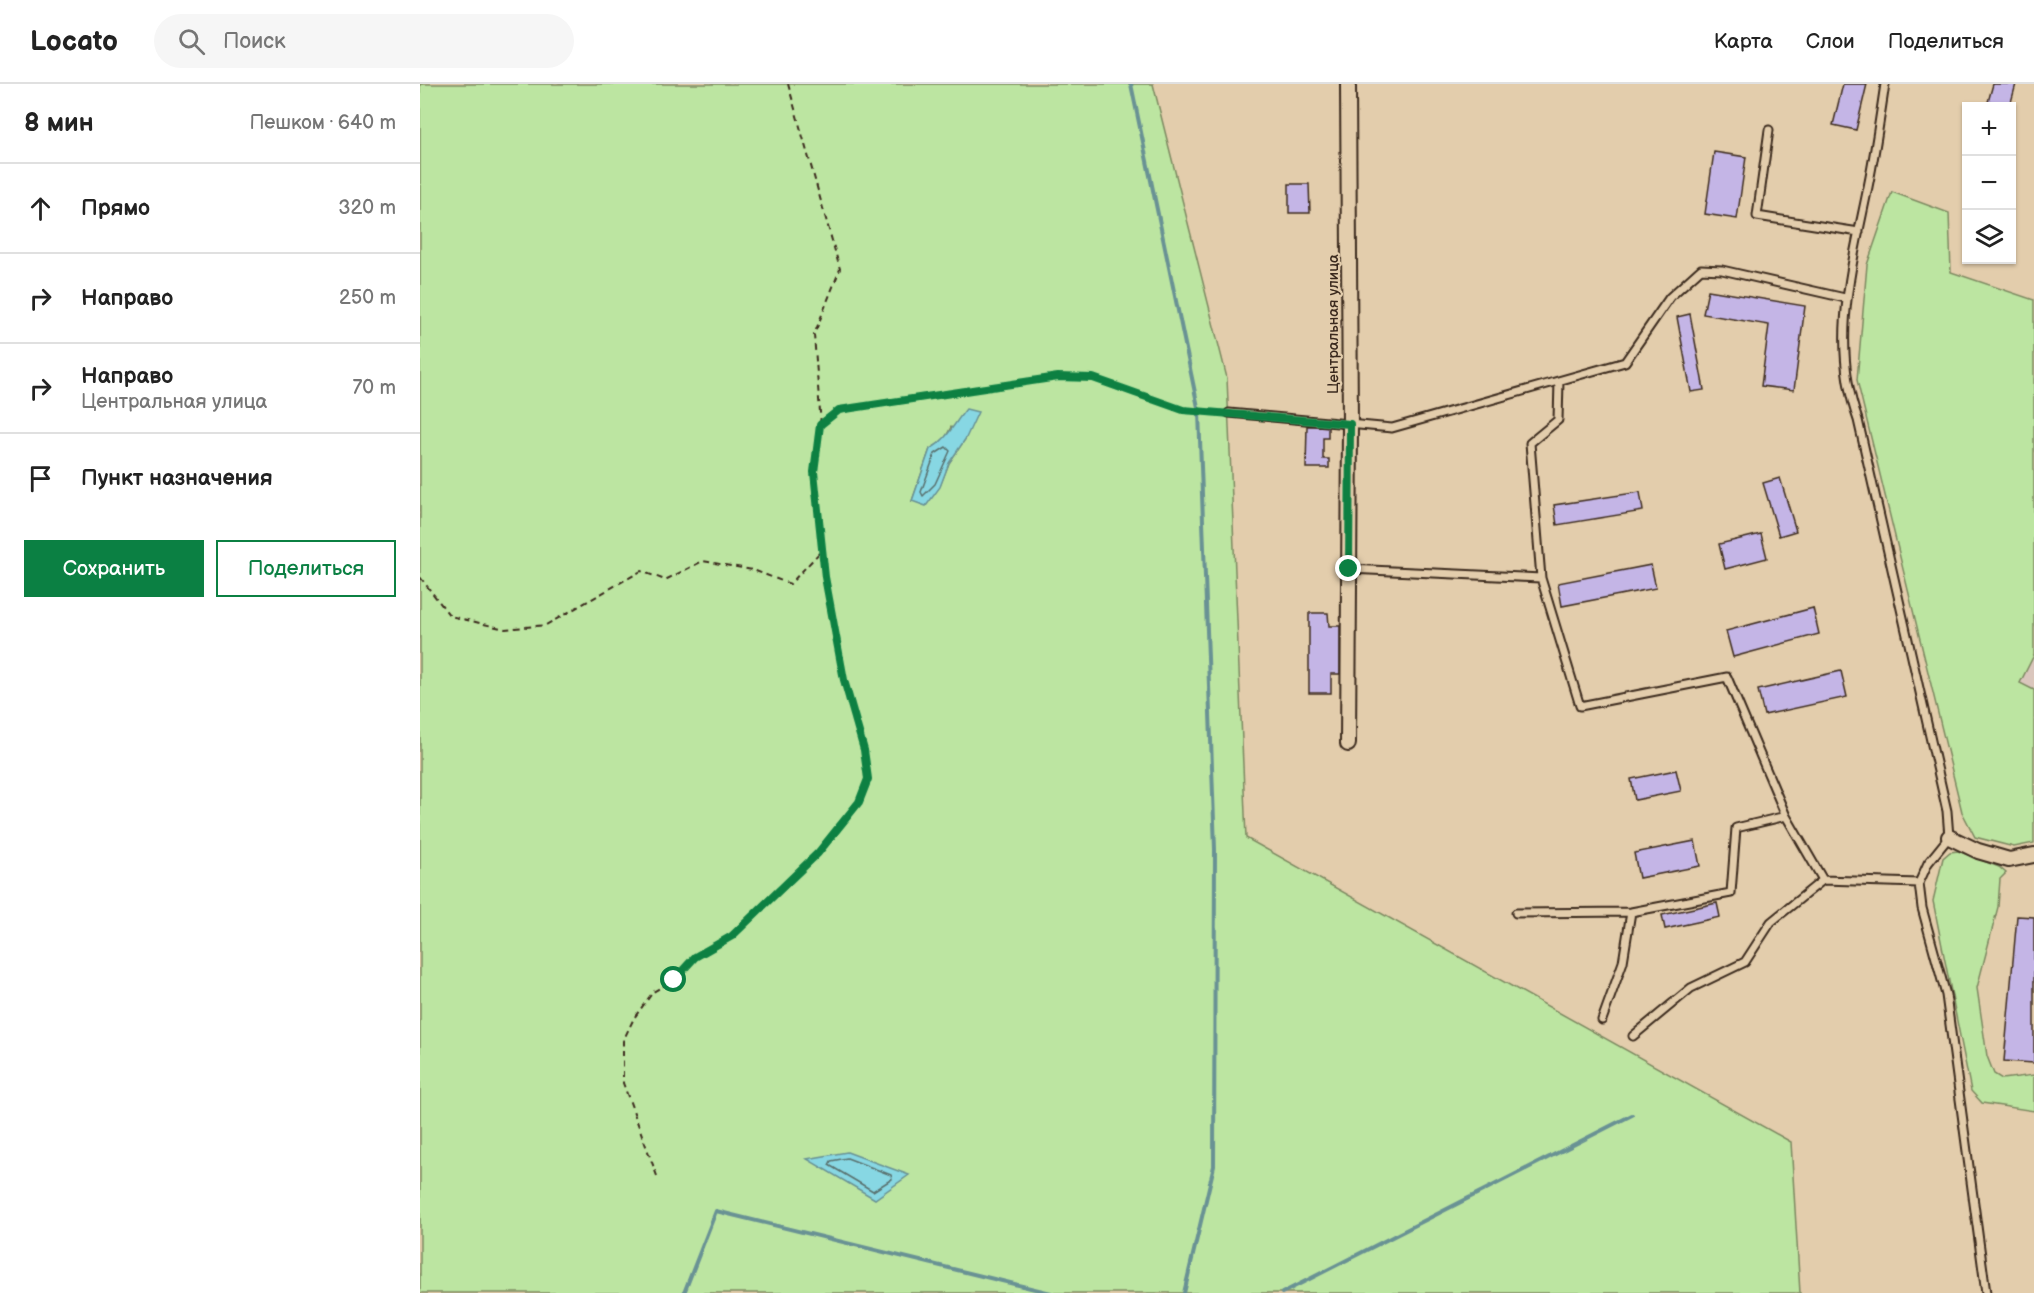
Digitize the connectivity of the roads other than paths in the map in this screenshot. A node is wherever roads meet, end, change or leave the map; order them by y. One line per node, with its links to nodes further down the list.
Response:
1 (1348, 84): 8 (street, Центральная улица)
2 (1885, 84): 4 (lane)
3 (1769, 130): 4 (lane)
4 (1859, 232): 5 (lane)
5 (1845, 298): 6 (lane); 13 (lane)
6 (1559, 381): 8 (lane); 10 (lane)
7 (1229, 413): 8 (lane)
8 (1350, 424): 9 (street, Центральная улица)
9 (1349, 569): 10 (lane); 11 (street, Центральная улица)
10 (1541, 578): 12 (lane)
11 (1348, 744)
12 (1786, 816): 15 (lane); 17 (lane)
13 (1949, 837): 14 (street); 16 (lane)
14 (2034, 855)
15 (1823, 880): 16 (lane); 20 (lane)
16 (1919, 883): 21 (lane)
17 (1631, 912): 18 (lane); 19 (lane)
18 (1516, 913)
19 (1602, 1020)
20 (1633, 1036)
21 (1986, 1293)

